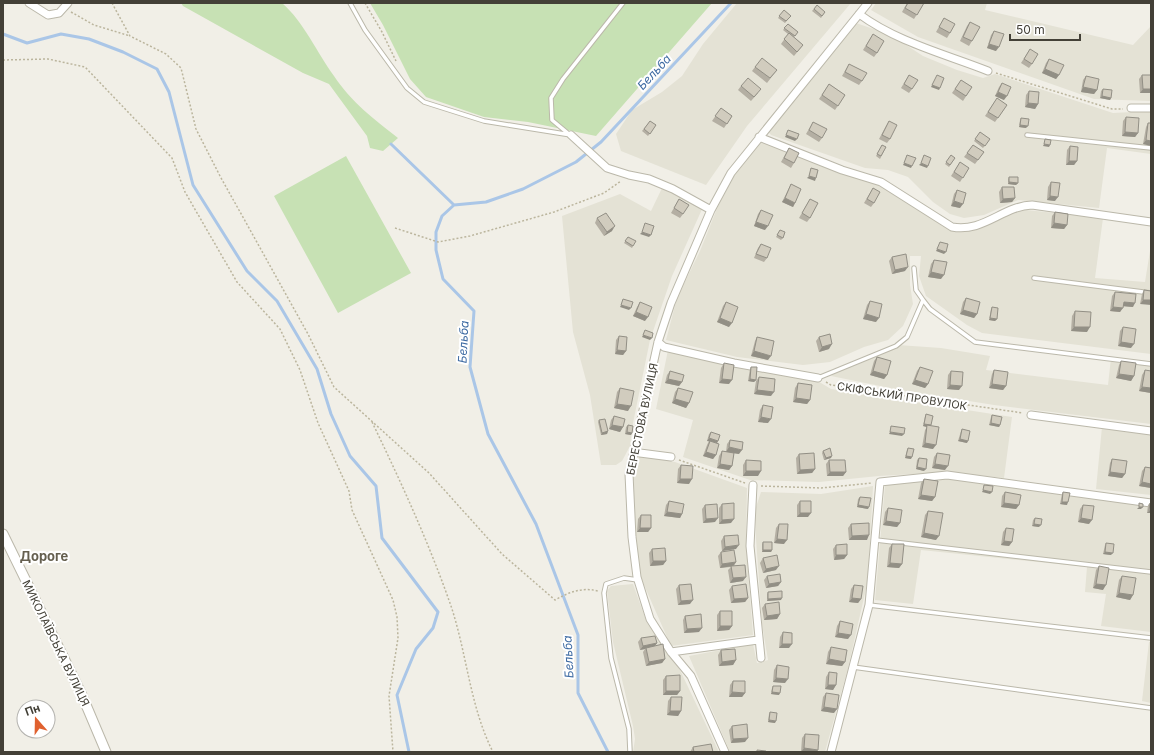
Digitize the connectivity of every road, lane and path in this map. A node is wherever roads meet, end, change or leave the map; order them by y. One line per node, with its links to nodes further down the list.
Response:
1 (29, 3): 7 (street)
2 (112, 3): 9 (path)
3 (350, 3): 15 (lane)
4 (365, 3): 11 (path)
5 (623, 3): 15 (lane)
6 (868, 3): 8 (street, БЕРЕСТОВА ВУЛИЦЯ)
7 (67, 5): 9 (path)
8 (859, 14): 12 (street); 17 (street, БЕРЕСТОВА ВУЛИЦЯ)
9 (130, 36): 31 (path)
10 (3, 60): 51 (path)
11 (398, 66)
12 (988, 71): 13 (path)
13 (1131, 108): 14 (street)
14 (1151, 108)
15 (571, 135): 19 (street)
16 (1027, 135): 18 (lane)
17 (759, 136): 20 (street, БЕРЕСТОВА ВУЛИЦЯ); 21 (street)
18 (1151, 148)
19 (629, 175): 20 (street); 22 (path)
20 (711, 210): 27 (street, БЕРЕСТОВА ВУЛИЦЯ)
21 (1151, 222)
22 (395, 228)
23 (914, 268): 26 (lane)
24 (1034, 278): 25 (lane)
25 (1151, 293)
26 (923, 300): 28 (lane); 29 (lane)
27 (658, 342): 29 (street); 33 (street, БЕРЕСТОВА ВУЛИЦЯ)
28 (1151, 364)
29 (818, 378): 30 (path, СКІФСЬКИЙ ПРОВУЛОК)
30 (1031, 415): 32 (street)
31 (371, 421): 42 (path); 52 (path)
32 (1151, 431)
33 (635, 450): 34 (street); 41 (street, БЕРЕСТОВА ВУЛИЦЯ)
34 (671, 457): 36 (path)
35 (880, 482): 36 (path); 37 (street); 39 (street)
36 (753, 485): 45 (street)
37 (1151, 503)
38 (3, 534): 50 (street, МИКОЛАЇВСЬКА ВУЛИЦЯ)
39 (876, 540): 40 (lane); 43 (street)
40 (1151, 572)
41 (638, 580): 42 (lane); 46 (street, БЕРЕСТОВА ВУЛИЦЯ)
42 (604, 593): 53 (lane)
43 (869, 605): 44 (lane); 48 (street)
44 (1151, 638)
45 (758, 640): 46 (street); 47 (street)
46 (671, 652): 54 (street, БЕРЕСТОВА ВУЛИЦЯ)
47 (761, 658)
48 (853, 668): 49 (lane); 55 (street)
49 (1151, 708)
50 (106, 752)
51 (393, 752)
52 (493, 752)
53 (630, 752)
54 (725, 752)
55 (831, 752)

